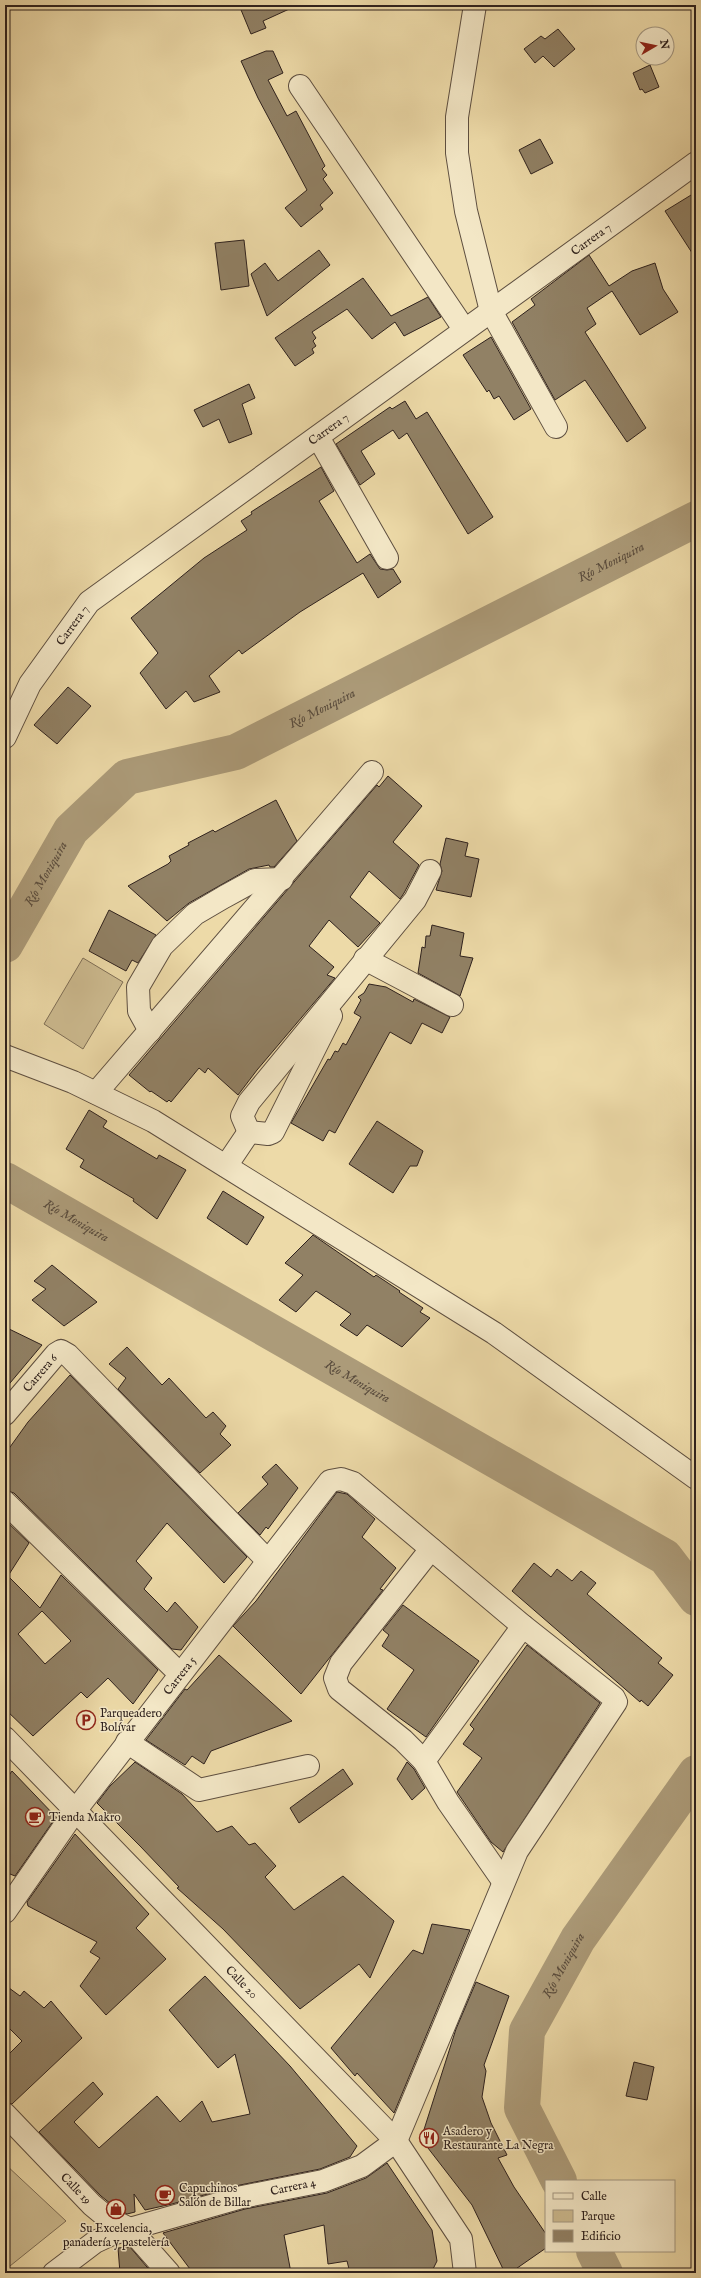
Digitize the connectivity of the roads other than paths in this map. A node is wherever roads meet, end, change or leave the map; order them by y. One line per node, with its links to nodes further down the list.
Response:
1 (475, 5): 4 (street)
2 (300, 86): 5 (street)
3 (696, 163): 4 (street, Carrera 7)
4 (491, 311): 5 (street, Carrera 7); 6 (street)
5 (464, 329): 7 (street, Carrera 7)
6 (556, 426)
7 (318, 437): 8 (street); 9 (street, Carrera 7)
8 (387, 558)
9 (5, 737)
10 (372, 772): 12 (street)
11 (430, 871): 13 (street)
12 (282, 879): 16 (street); 16 (street)
13 (365, 959): 14 (street); 15 (street)
14 (348, 981): 19 (street); 19 (street)
15 (452, 1005)
16 (150, 1031): 18 (street)
17 (12, 1058): 18 (street)
18 (96, 1093): 20 (street)
19 (249, 1132): 20 (street)
20 (226, 1166): 22 (street)
21 (5, 1414): 25 (street, Carrera 6)
22 (696, 1478)
23 (5, 1502): 27 (street)
24 (432, 1550): 25 (street, Carrera 5); 26 (street); 30 (street)
25 (268, 1561): 27 (street, Carrera 5)
26 (522, 1626): 30 (street); 33 (street)
27 (180, 1674): 29 (street, Carrera 5)
28 (5, 1738): 32 (street, Calle 20)
29 (127, 1742): 31 (street); 32 (street, Carrera 5)
30 (424, 1761): 33 (street)
31 (308, 1766)
32 (75, 1811): 34 (street, Carrera 5); 36 (street, Calle 20)
33 (503, 1881): 36 (street)
34 (5, 1912)
35 (5, 2114): 37 (street, Calle 19)
36 (396, 2141): 37 (street, Carrera 4); 40 (street, Calle 20)
37 (130, 2229): 38 (street, Carrera 4); 39 (street, Calle 19)
38 (54, 2273)
39 (169, 2273)
40 (465, 2273)

